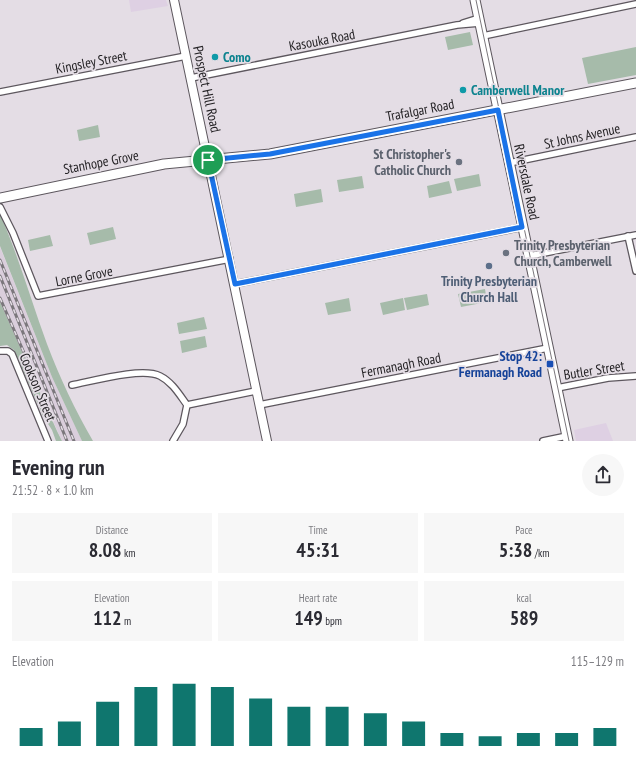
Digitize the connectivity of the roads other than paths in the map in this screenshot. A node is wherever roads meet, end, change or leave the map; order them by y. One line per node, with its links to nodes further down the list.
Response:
1 (174, 0): 6 (main road, Prospect Hill Road)
2 (475, 0): 4 (main road, Riversdale Road)
3 (636, 4): 5 (street)
4 (479, 21): 5 (main road, Riversdale Road); 7 (street, Kasouka Road)
5 (482, 36): 10 (main road, Riversdale Road)
6 (186, 56): 7 (main road, Prospect Hill Road); 9 (street, Kingsley Street)
7 (191, 78): 12 (main road, Prospect Hill Road)
8 (636, 83): 10 (main road, Trafalgar Road)
9 (0, 92)
10 (498, 110): 12 (main road, Trafalgar Road); 13 (main road, Riversdale Road)
11 (636, 137): 13 (street, St Johns Avenue)
12 (208, 160): 14 (main road, Stanhope Grove); 20 (main road, Prospect Hill Road)
13 (509, 163): 16 (main road, Riversdale Road)
14 (0, 198)
15 (0, 207): 20 (street, Lorne Grove)
16 (522, 227): 19 (main road, Riversdale Road); 22 (street)
17 (636, 235): 18 (street)
18 (628, 236): 19 (street); 21 (street)
19 (529, 256): 23 (main road, Riversdale Road)
20 (230, 259): 22 (main road, Prospect Hill Road)
21 (636, 271)
22 (235, 284): 28 (main road, Prospect Hill Road)
23 (548, 348): 27 (main road, Riversdale Road); 30 (street, Fermanagh Road)
24 (0, 351): 32 (street, Cookson Street)
25 (636, 376): 27 (street, Butler Street)
26 (72, 385): 29 (street)
27 (556, 388): 31 (main road, Riversdale Road)
28 (256, 391): 29 (street); 30 (main road, Prospect Hill Road)
29 (186, 405): 33 (street)
30 (259, 405): 34 (main road, Prospect Hill Road)
31 (567, 438): 35 (street)
32 (48, 441)
33 (173, 441)
34 (267, 441)
35 (543, 441)

